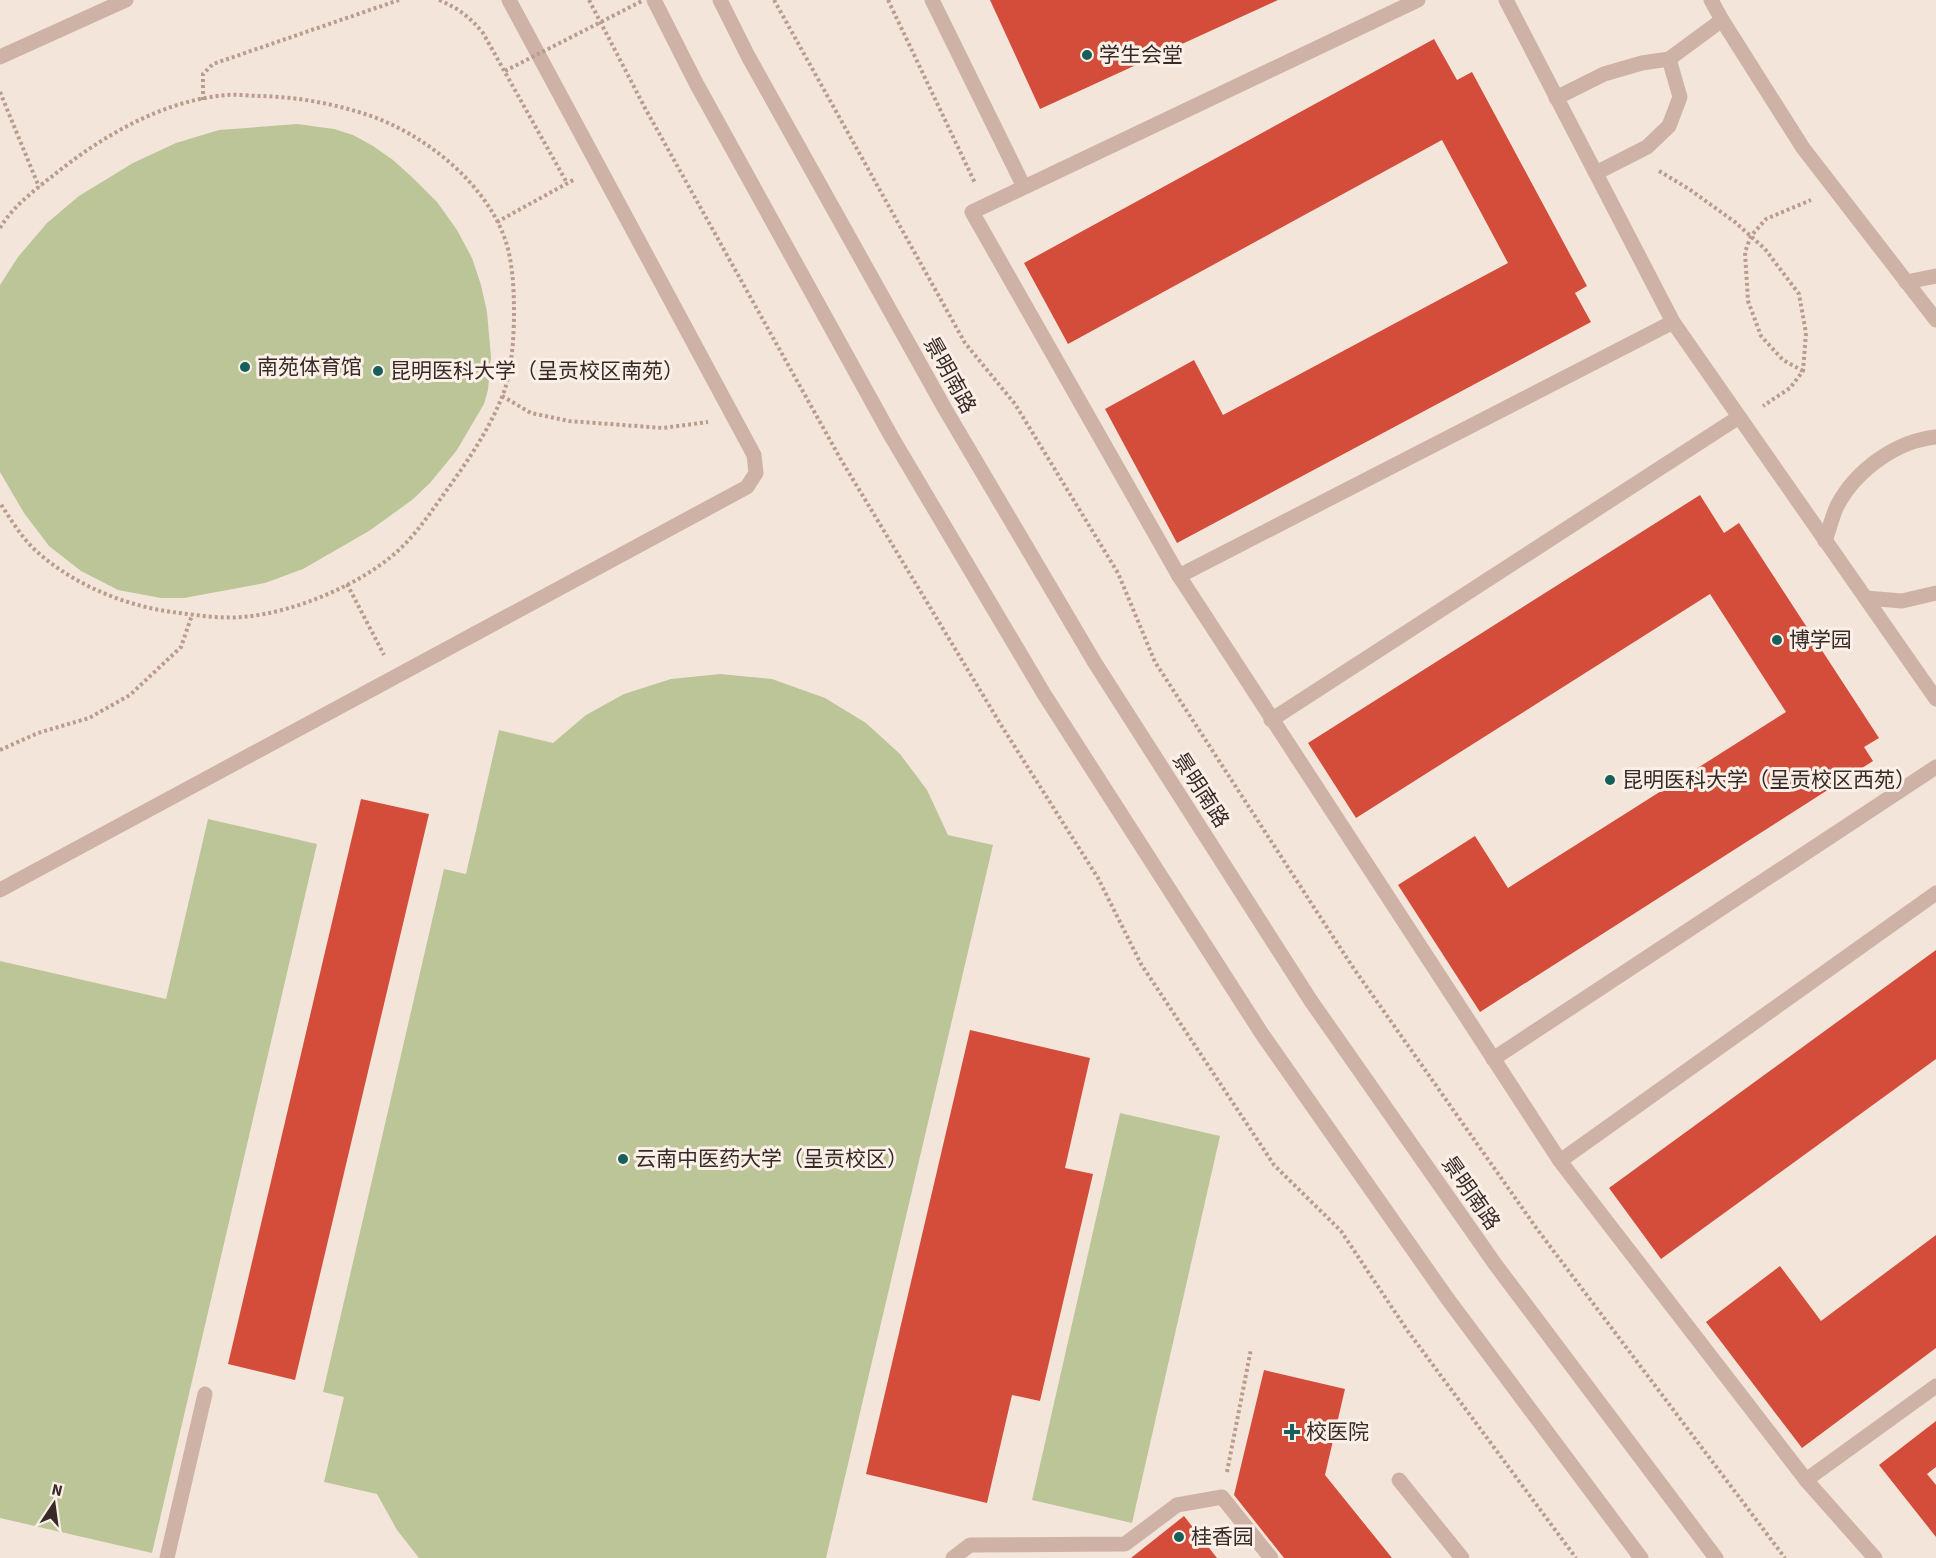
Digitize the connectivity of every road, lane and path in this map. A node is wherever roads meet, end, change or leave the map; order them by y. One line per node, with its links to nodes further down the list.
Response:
1 (126, 0): 16 (street)
2 (399, 0): 21 (path)
3 (439, 0): 18 (path)
4 (509, 0): 23 (street)
5 (589, 0): 68 (path)
6 (644, 0): 18 (path, bridge)
7 (654, 0): 69 (street)
8 (720, 0): 70 (street, 景明南路)
9 (774, 0): 71 (path)
10 (888, 0): 29 (path)
11 (932, 0): 27 (street)
12 (1418, 0): 27 (street)
13 (1506, 0): 20 (street)
14 (1712, 0): 15 (street)
15 (1722, 20): 17 (street); 28 (street)
16 (0, 57)
17 (1669, 59): 20 (street); 22 (street)
18 (505, 71): 25 (path)
19 (0, 92): 26 (path)
20 (1556, 98): 24 (street)
21 (203, 100): 26 (path); 30 (path)
22 (1629, 156): 24 (street); 32 (path)
23 (598, 166): 25 (path); 39 (street)
24 (1596, 173): 36 (street)
25 (567, 183): 30 (path)
26 (39, 187): 31 (path)
27 (1024, 187): 29 (street)
28 (1836, 190): 32 (path); 34 (street)
29 (986, 205): 44 (street)
30 (497, 222): 38 (path)
31 (0, 228)
32 (1751, 236): 37 (path); 37 (path)
33 (1936, 276): 34 (street)
34 (1906, 282): 35 (street)
35 (1936, 320)
36 (1673, 322): 40 (street); 44 (street)
37 (1803, 371): 40 (path)
38 (502, 396): 39 (path); 45 (path)
39 (730, 410): 49 (street)
40 (1740, 417): 43 (street); 51 (street)
41 (1936, 437): 43 (street)
42 (0, 503): 48 (path)
43 (1825, 541): 47 (street)
44 (1179, 576): 51 (street)
45 (347, 584): 48 (path); 49 (path)
46 (1936, 593): 47 (street)
47 (1866, 598): 50 (street)
48 (193, 615): 52 (path)
49 (395, 676): 54 (street)
50 (1936, 699)
51 (1271, 720): 56 (street)
52 (0, 750)
53 (1936, 767): 56 (street)
54 (0, 890)
55 (1936, 893): 57 (street)
56 (1493, 1059): 57 (street)
57 (1560, 1161): 62 (street)
58 (1251, 1349): 63 (path)
59 (1936, 1386): 62 (street)
60 (205, 1394): 64 (street)
61 (1399, 1480): 67 (street)
62 (1806, 1480): 72 (street)
63 (1222, 1497): 65 (street); 66 (street)
64 (167, 1558)
65 (953, 1558)
66 (1271, 1558)
67 (1462, 1558)
68 (1576, 1558)
69 (1641, 1558)
70 (1716, 1558)
71 (1785, 1558)
72 (1875, 1558)

